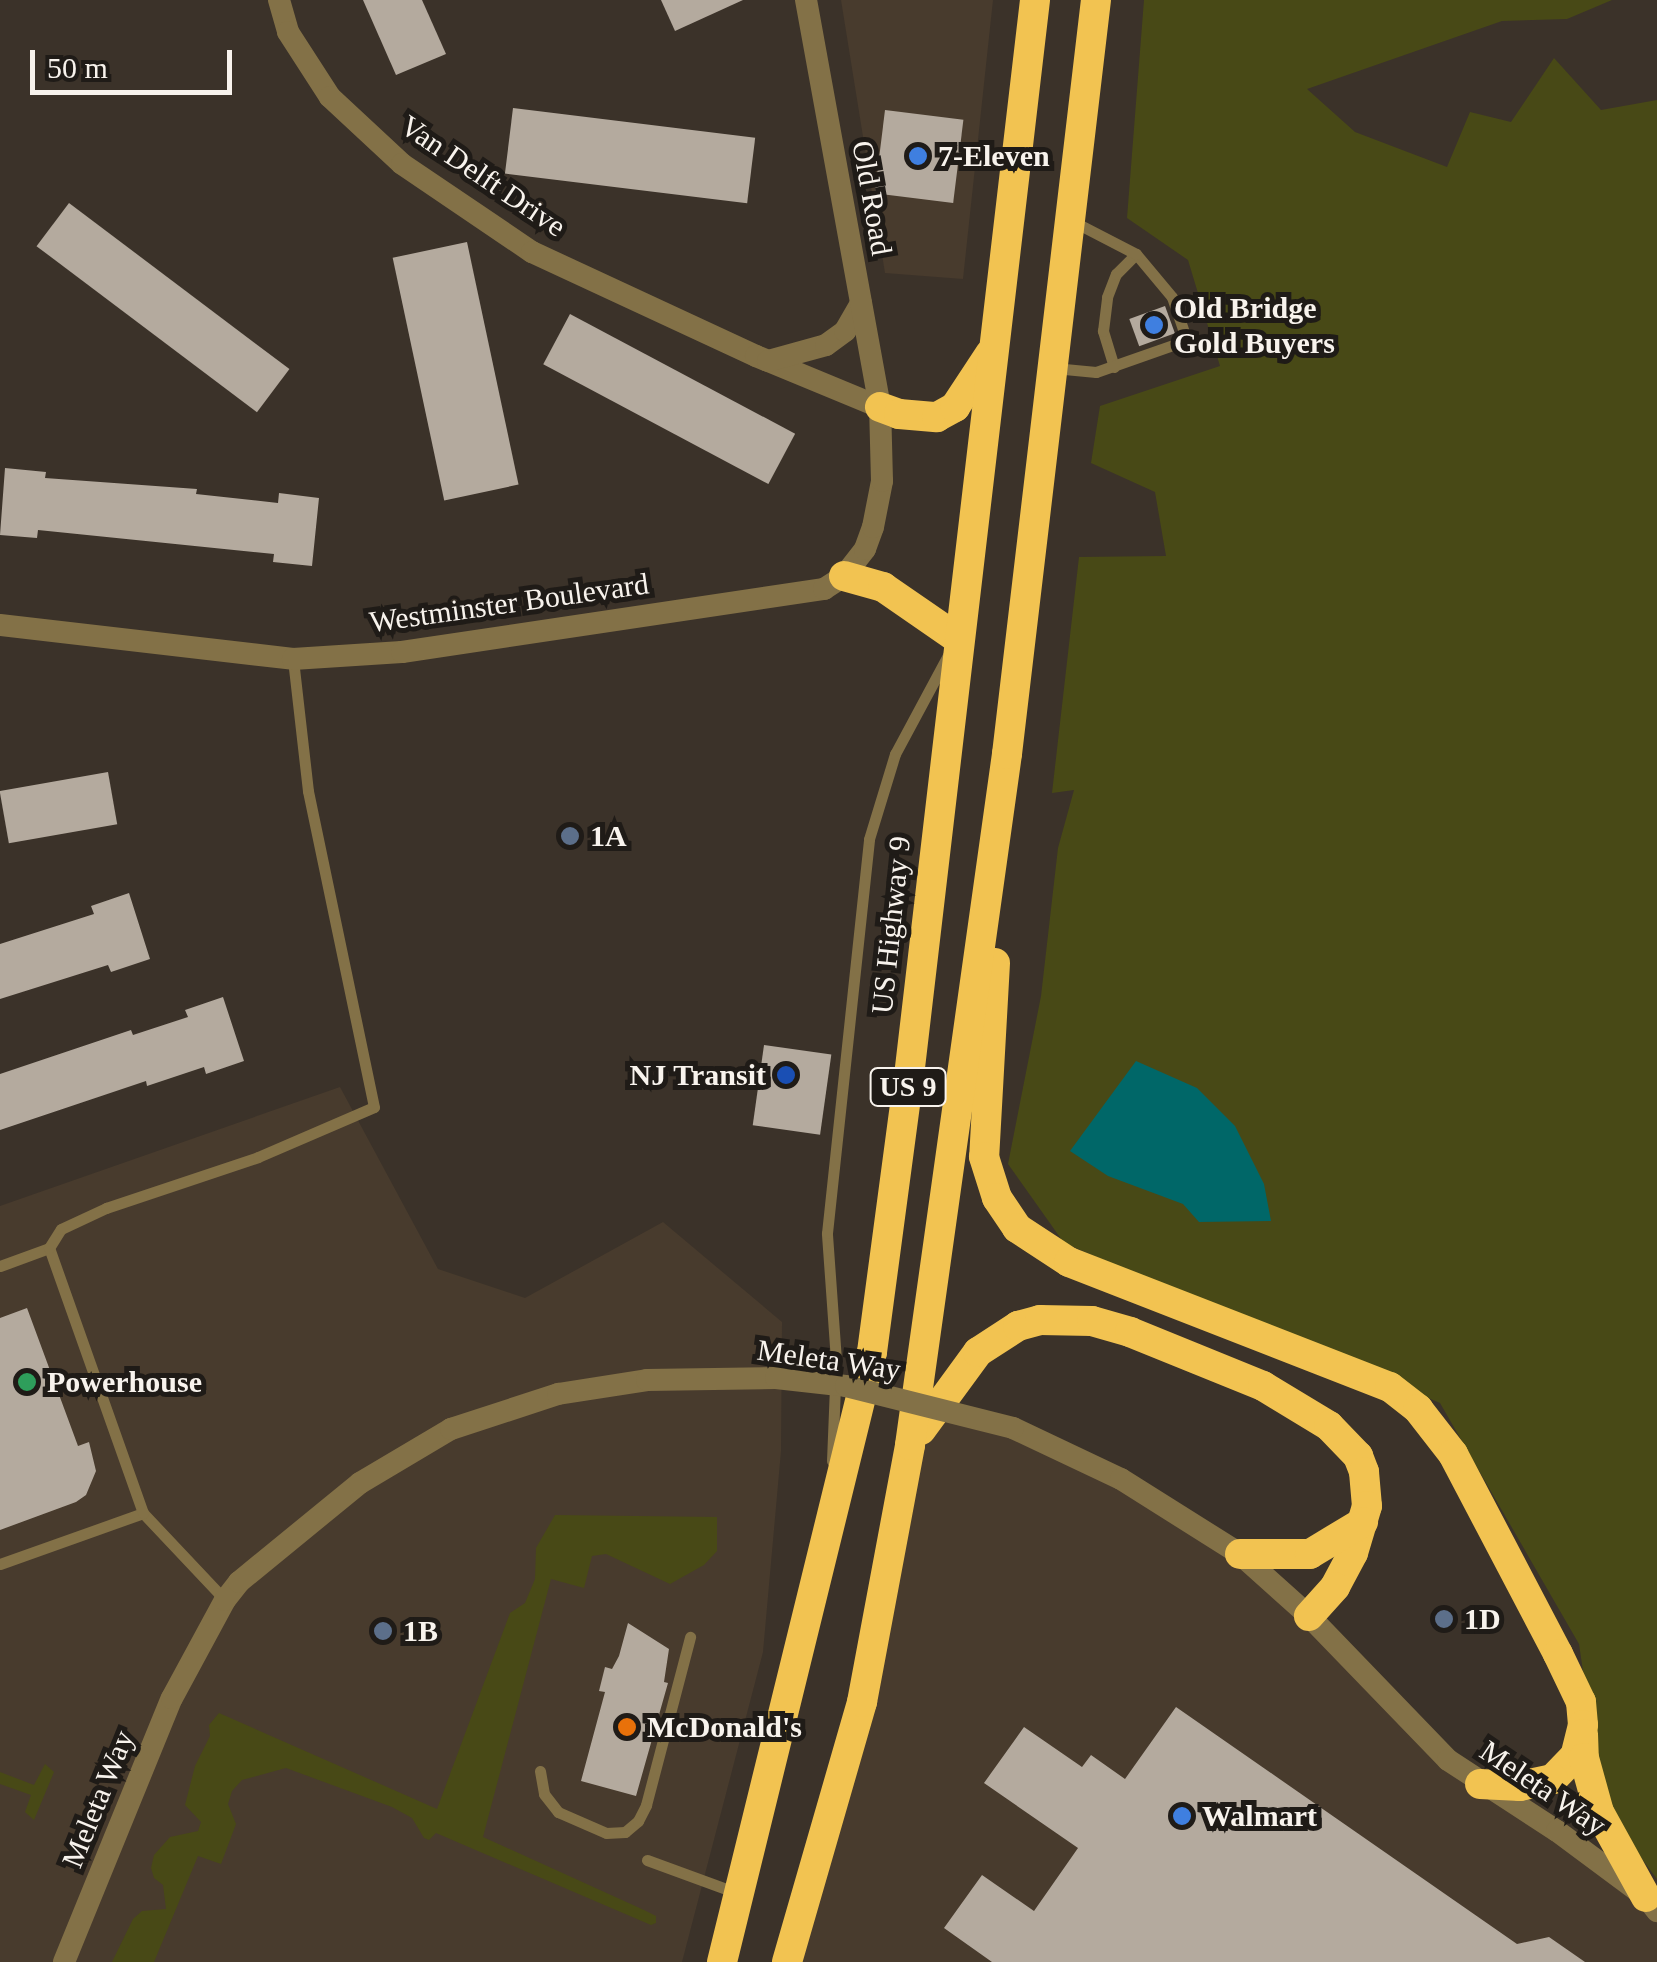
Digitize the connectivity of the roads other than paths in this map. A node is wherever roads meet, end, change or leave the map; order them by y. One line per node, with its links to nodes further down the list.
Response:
1 (279, 0): 9 (street, Van Delft Drive)
2 (806, 0): 7 (street, Old Road)
3 (1034, 0): 8 (highway, US Highway 9 / US 9)
4 (1096, 0): 5 (highway, US 9)
5 (1072, 221): 6 (lane); 11 (highway, US 9)
6 (1136, 254): 10 (lane); 10 (lane)
7 (861, 302): 9 (street); 12 (street, Old Road)
8 (995, 348): 12 (highway); 15 (highway, US Highway 9 / US 9)
9 (768, 360): 12 (street, Van Delft Drive)
10 (1114, 367): 11 (lane)
11 (1054, 368): 17 (highway, US 9)
12 (880, 407): 13 (street)
13 (844, 576): 15 (highway); 16 (street, Westminster Boulevard)
14 (0, 625): 16 (street, Westminster Boulevard)
15 (957, 638): 23 (highway, US Highway 9 / US 9); 23 (lane)
16 (293, 659): 18 (lane)
17 (1007, 754): 20 (highway, US 9); 29 (highway)
18 (49, 1248): 19 (lane); 21 (lane)
19 (0, 1266)
20 (910, 1445): 22 (highway); 37 (highway, US 9)
21 (143, 1513): 25 (lane); 26 (lane)
22 (1362, 1522): 24 (highway); 27 (highway)
23 (831, 1532): 33 (highway, US Highway 9 / US 9)
24 (1240, 1554): 26 (street, Meleta Way, bridge); 27 (street, Meleta Way)
25 (0, 1564)
26 (225, 1600): 35 (street, Meleta Way)
27 (1309, 1616): 31 (street, Meleta Way)
28 (690, 1638): 30 (lane)
29 (1583, 1725): 31 (highway); 34 (highway)
30 (540, 1772)
31 (1480, 1784): 34 (street, Meleta Way)
32 (646, 1860): 33 (lane)
33 (741, 1894): 36 (highway, US Highway 9 / US 9)
34 (1651, 1904)
35 (64, 1962)
36 (722, 1962)
37 (787, 1962)

